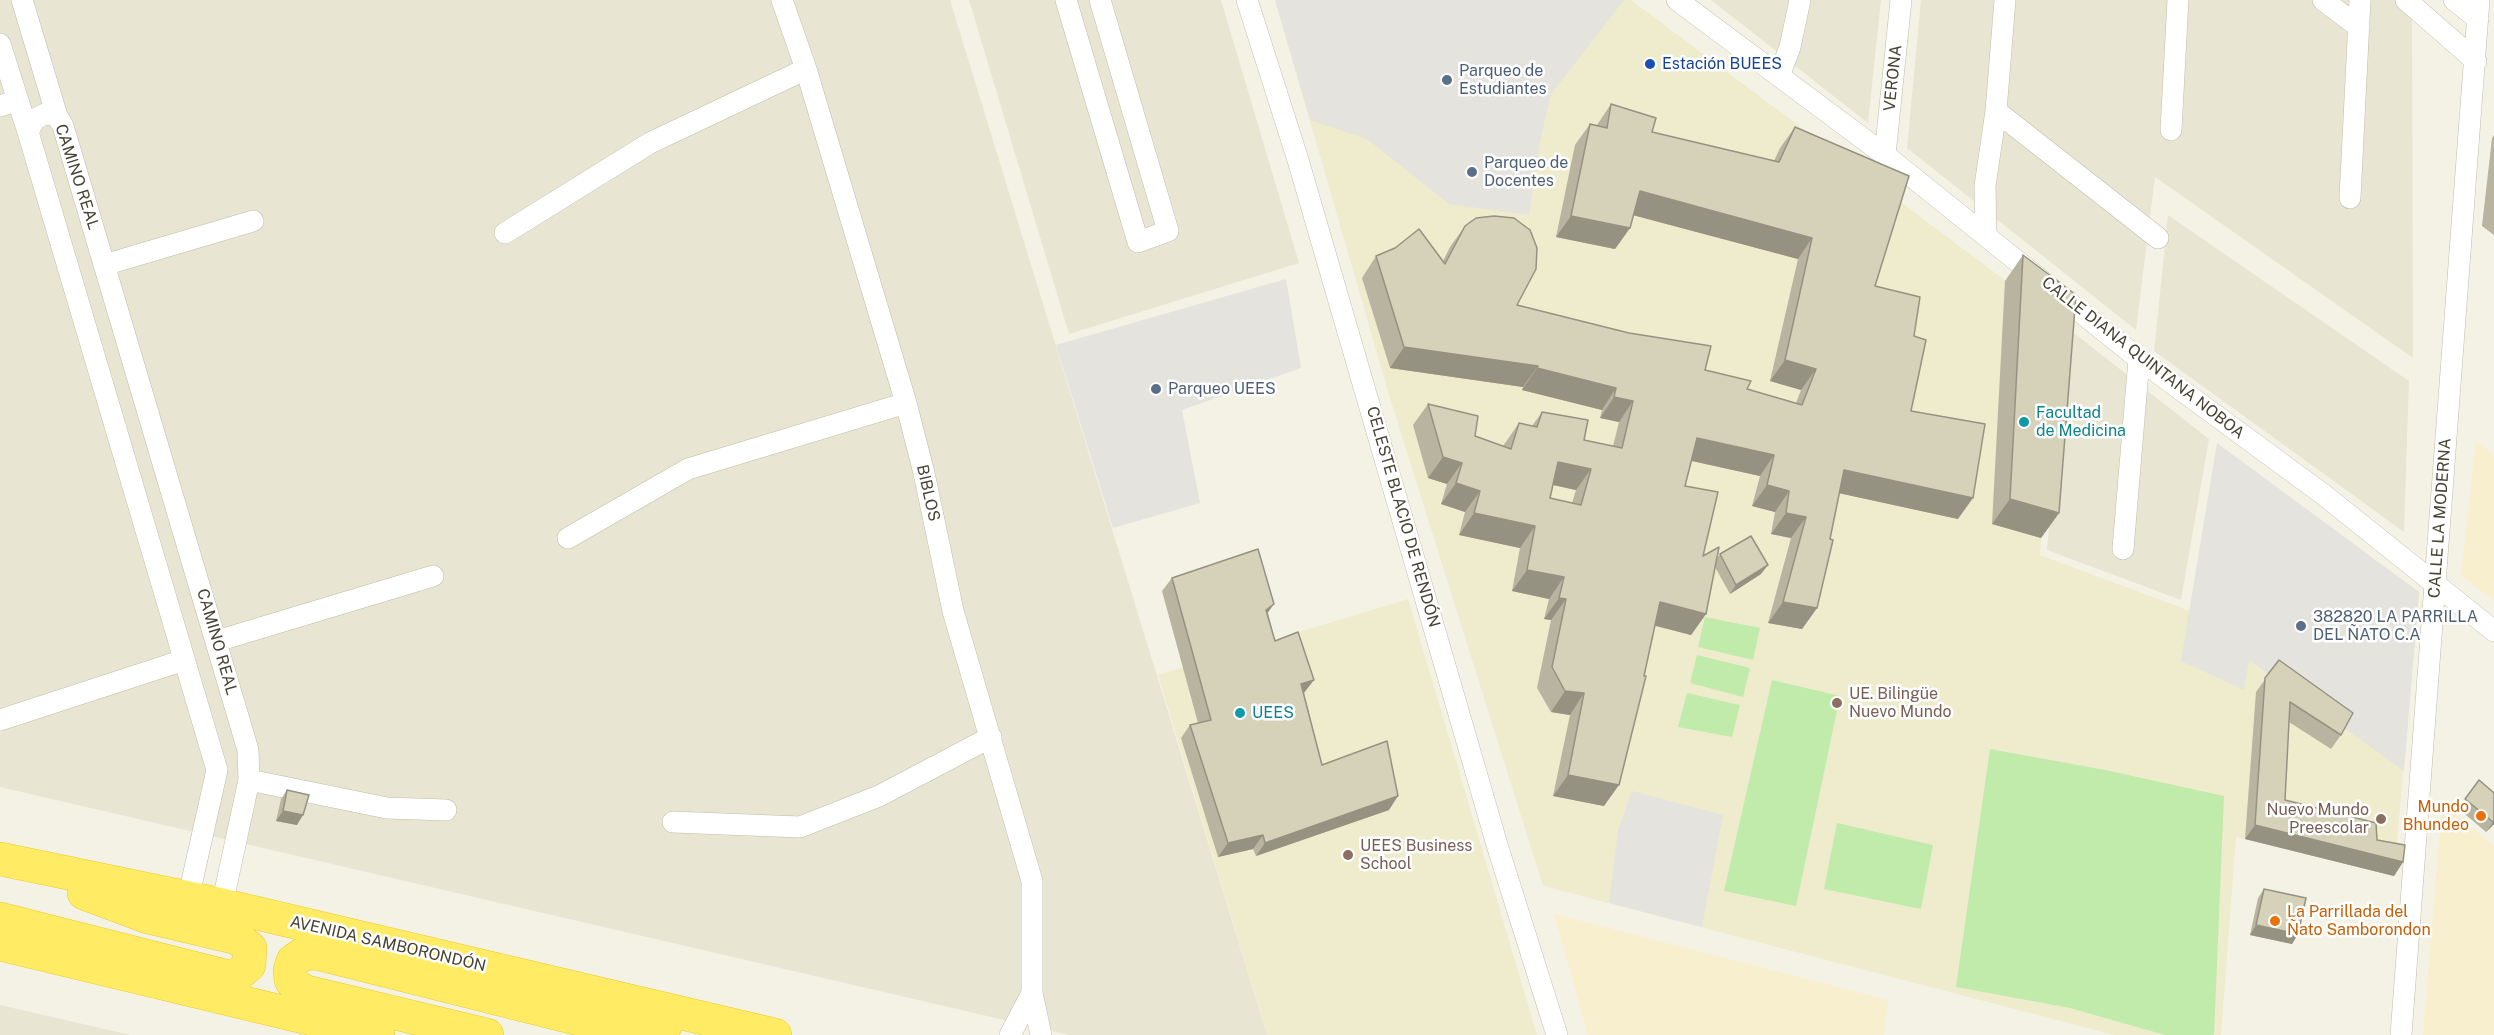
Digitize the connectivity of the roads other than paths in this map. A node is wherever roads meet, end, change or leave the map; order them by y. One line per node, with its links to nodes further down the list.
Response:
1 (22, 0): 25 (street)
2 (782, 0): 19 (street, BIBLOS)
3 (1066, 0): 22 (street)
4 (1100, 0): 21 (street)
5 (1247, 0): 62 (street, CELESTE BLACIO DE RENDÓN)
6 (1677, 0): 20 (street, CALLE DIANA QUINTANA NOBOA)
7 (1800, 0): 20 (street)
8 (1900, 0): 28 (street, VERONA)
9 (2005, 0): 24 (street)
10 (2178, 0): 26 (street)
11 (2323, 0): 16 (street)
12 (2360, 0): 16 (street)
13 (2406, 0): 18 (street)
14 (2454, 0): 15 (street)
15 (2478, 9): 18 (street, CALLE LA MODERNA)
16 (2359, 27): 29 (street)
17 (0, 44): 23 (street)
18 (2476, 61): 42 (street, CALLE LA MODERNA)
19 (806, 69): 31 (street); 36 (street, BIBLOS)
20 (1779, 76): 28 (street, CALLE DIANA QUINTANA NOBOA)
21 (1123, 78): 22 (street); 22 (street)
22 (1092, 88)
23 (9, 103): 27 (street)
24 (1996, 111): 32 (street); 33 (street)
25 (57, 116): 27 (street, CAMINO REAL); 34 (street, CAMINO REAL)
26 (2171, 130)
27 (28, 132): 38 (street, CAMINO REAL)
28 (1885, 155): 32 (street, CALLE DIANA QUINTANA NOBOA)
29 (2350, 198)
30 (253, 221): 34 (street)
31 (505, 233)
32 (1986, 235): 35 (street, CALLE DIANA QUINTANA NOBOA)
33 (2158, 238)
34 (104, 265): 37 (street, CAMINO REAL)
35 (2139, 359): 40 (street); 42 (street, CALLE DIANA QUINTANA NOBOA)
36 (906, 403): 39 (street); 47 (street, BIBLOS)
37 (158, 444): 38 (street); 44 (street, CAMINO REAL)
38 (122, 451): 45 (street, CAMINO REAL)
39 (568, 538)
40 (2123, 549)
41 (433, 576): 44 (street)
42 (2435, 582): 43 (street, CALLE DIANA QUINTANA NOBOA); 63 (street, CALLE LA MODERNA)
43 (2494, 631)
44 (217, 641): 48 (street, CAMINO REAL)
45 (184, 660): 46 (street); 52 (street, CAMINO REAL)
46 (0, 720)
47 (991, 737): 50 (street); 56 (street, BIBLOS)
48 (249, 780): 49 (street); 53 (street, CAMINO REAL)
49 (446, 810)
50 (673, 822)
51 (0, 861): 52 (highway, AVENIDA SAMBORONDÓN); 54 (highway)
52 (188, 899): 53 (highway, AVENIDA SAMBORONDÓN)
53 (222, 906): 59 (highway, AVENIDA SAMBORONDÓN)
54 (0, 919)
55 (0, 944): 57 (highway)
56 (1032, 993): 60 (street, BIBLOS); 61 (street, BIBLOS)
57 (378, 1035)
58 (487, 1035): 59 (highway)
59 (773, 1035)
60 (1010, 1035)
61 (1041, 1035)
62 (1557, 1035)
63 (2401, 1035)

